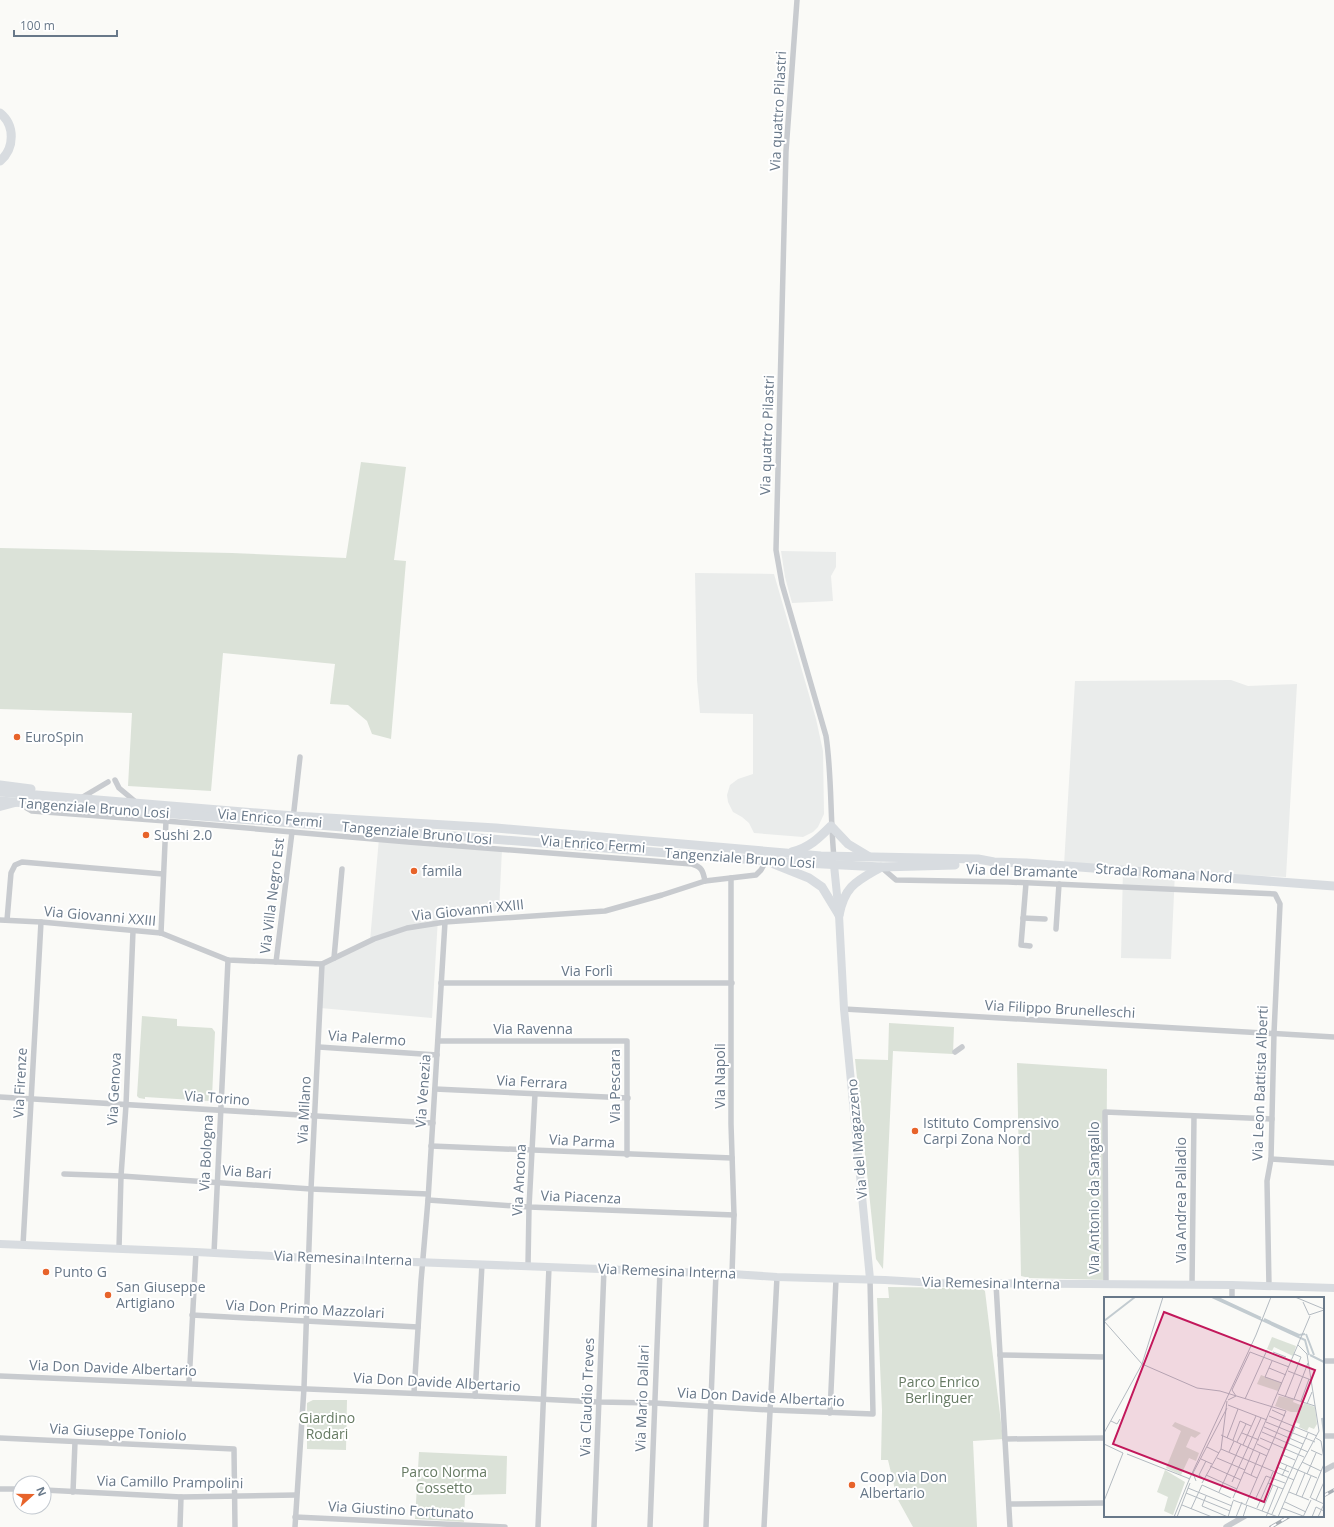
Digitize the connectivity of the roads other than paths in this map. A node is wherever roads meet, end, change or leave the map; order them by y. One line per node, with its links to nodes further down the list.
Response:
1 (797, 0): 17 (street, Via quattro Pilastri)
2 (0, 113): 3 (main road)
3 (0, 160)
4 (300, 757): 16 (street, Via Villa Negro Est)
5 (115, 780): 13 (street)
6 (108, 782): 10 (street)
7 (0, 785): 9 (main road)
8 (0, 792): 9 (main road, Tangenziale Bruno Losi)
9 (52, 796): 10 (main road, Tangenziale Bruno Losi)
10 (81, 798): 13 (main road, Tangenziale Bruno Losi)
11 (0, 801): 12 (main road, Tangenziale Bruno Losi)
12 (17, 802): 14 (street); 15 (street, Via Enrico Fermi); 16 (main road, Tangenziale Bruno Losi)
13 (137, 803): 16 (main road, Tangenziale Bruno Losi)
14 (0, 807)
15 (166, 821): 16 (street, Via Enrico Fermi); 25 (street)
16 (293, 823): 18 (main road, Tangenziale Bruno Losi); 21 (main road, Tangenziale Bruno Losi); 27 (street, Via Enrico Fermi); 45 (street, Via Villa Negro Est)
17 (831, 826): 18 (main road); 19 (main road); 20 (street, Via quattro Pilastri)
18 (785, 854): 20 (main road, Tangenziale Bruno Losi)
19 (873, 858): 20 (main road, Strada Romana Nord); 22 (main road, Strada Romana Nord)
20 (834, 860): 21 (main road, Tangenziale Bruno Losi); 23 (main road, Strada Romana Nord); 32 (street, Via del Magazzeno)
21 (766, 861): 26 (street, Via Giovanni XXIII); 32 (main road)
22 (994, 862): 23 (main road, Strada Romana Nord); 30 (main road, Strada Romana Nord)
23 (882, 867): 28 (street, Via del Bramante); 32 (main road)
24 (342, 869): 43 (street)
25 (163, 874): 36 (street); 41 (street)
26 (731, 878): 27 (street, Via Giovanni XXIII); 48 (street, Via Napoli)
27 (705, 881): 38 (street, Via Giovanni XXIII)
28 (1026, 883): 29 (street, Via del Bramante); 33 (street)
29 (1059, 884): 31 (street, Via del Bramante); 39 (street)
30 (1334, 886)
31 (1280, 904): 50 (street, Via Leon Battista Alberti)
32 (839, 915): 49 (street, Via del Magazzeno)
33 (1023, 918): 34 (street); 42 (street)
34 (1044, 919)
35 (0, 920): 36 (street, Via Giovanni XXIII)
36 (7, 920): 37 (street, Via Giovanni XXIII)
37 (41, 922): 40 (street, Via Giovanni XXIII); 62 (street, Via Firenze)
38 (444, 922): 43 (street, Via Giovanni XXIII); 47 (street, Via Venezia)
39 (1056, 929)
40 (133, 931): 41 (street, Via Giovanni XXIII); 63 (street, Via Genova)
41 (160, 933): 44 (street, Via Giovanni XXIII)
42 (1030, 946)
43 (334, 958): 46 (street, Via Giovanni XXIII)
44 (228, 960): 45 (street, Via Giovanni XXIII); 64 (street, Via Bologna)
45 (276, 962): 46 (street, Via Giovanni XXIII)
46 (322, 964): 54 (street, Via Milano)
47 (441, 983): 48 (street, Via Forlì); 52 (street, Via Venezia)
48 (732, 983): 72 (street, Via Napoli)
49 (844, 1009): 50 (street, Via Filippo Brunelleschi); 98 (street, Via del Magazzeno)
50 (1274, 1034): 51 (street, Via Filippo Brunelleschi); 67 (street, Via Leon Battista Alberti)
51 (1334, 1037)
52 (438, 1040): 53 (street, Via Ravenna); 57 (street, Via Venezia)
53 (627, 1040): 61 (street, Via Pescara)
54 (319, 1047): 57 (street, Via Palermo); 65 (street, Via Milano)
55 (962, 1047): 56 (street)
56 (955, 1052)
57 (437, 1055): 58 (street, Via Venezia)
58 (435, 1089): 59 (street, Via Ferrara); 68 (street, Via Venezia)
59 (535, 1094): 61 (street, Via Ferrara); 70 (street, Via Ancona)
60 (0, 1097): 62 (street, Via Torino)
61 (628, 1098): 71 (street, Via Pescara)
62 (31, 1099): 63 (street, Via Torino); 83 (street, Via Firenze)
63 (126, 1104): 64 (street, Via Torino); 76 (street, Via Genova)
64 (221, 1111): 65 (street, Via Torino); 77 (street, Via Bologna)
65 (316, 1116): 68 (street, Via Torino); 78 (street, Via Milano)
66 (1194, 1116): 67 (street); 100 (street, Via Antonio da Sangallo); 101 (street, Via Andrea Palladio)
67 (1272, 1119): 73 (street, Via Leon Battista Alberti)
68 (433, 1124): 69 (street, Via Venezia)
69 (431, 1146): 70 (street, Via Parma); 79 (street, Via Venezia)
70 (533, 1150): 71 (street, Via Parma); 80 (street, Via Ancona)
71 (627, 1155): 72 (street, Via Parma)
72 (732, 1158): 81 (street, Via Napoli)
73 (1271, 1159): 74 (street); 103 (street, Via Leon Battista Alberti)
74 (1334, 1163)
75 (64, 1174): 76 (street, Via Bari)
76 (121, 1176): 77 (street, Via Bari); 84 (street, Via Genova)
77 (216, 1182): 78 (street, Via Bari); 86 (street, Via Bologna)
78 (311, 1188): 79 (street, Via Bari); 87 (street, Via Milano)
79 (428, 1197): 80 (street, Via Piacenza); 88 (street, Via Venezia)
80 (529, 1206): 81 (street, Via Piacenza); 90 (street, Via Ancona)
81 (734, 1215): 95 (street, Via Napoli)
82 (0, 1244): 83 (street, Via Remesina Interna)
83 (23, 1245): 84 (street, Via Remesina Interna)
84 (119, 1248): 85 (street, Via Remesina Interna)
85 (196, 1252): 86 (street, Via Remesina Interna); 106 (street)
86 (214, 1252): 87 (street, Via Remesina Interna)
87 (308, 1258): 88 (street, Via Remesina Interna); 107 (street, Via Milano)
88 (423, 1262): 89 (street, Via Remesina Interna); 108 (street, Via Venezia)
89 (482, 1264): 90 (street, Via Remesina Interna); 115 (street)
90 (528, 1266): 91 (street, Via Remesina Interna)
91 (549, 1267): 92 (street, Via Remesina Interna); 116 (street)
92 (604, 1269): 93 (street, Via Remesina Interna); 117 (street, Via Claudio Treves)
93 (660, 1271): 94 (street, Via Remesina Interna); 118 (street, Via Mario Dallari)
94 (716, 1273): 95 (street, Via Remesina Interna); 119 (street)
95 (732, 1274): 96 (street, Via Remesina Interna)
96 (776, 1277): 97 (street, Via Remesina Interna); 120 (street)
97 (836, 1279): 98 (street, Via Remesina Interna); 121 (street)
98 (870, 1280): 99 (street, Via Remesina Interna); 122 (street, Via del Magazzeno)
99 (996, 1284): 100 (street, Via Remesina Interna); 109 (street)
100 (1106, 1284): 101 (street, Via Remesina Interna)
101 (1192, 1285): 102 (street, Via Remesina Interna)
102 (1232, 1285): 103 (street, Via Remesina Interna); 105 (street)
103 (1269, 1286): 104 (street, Via Remesina Interna)
104 (1334, 1288)
105 (1232, 1297)
106 (192, 1316): 107 (street, Via Don Primo Mazzolari); 112 (street)
107 (306, 1321): 108 (street, Via Don Primo Mazzolari); 113 (street, Via Milano)
108 (418, 1327): 114 (street, Via Venezia)
109 (1000, 1355): 110 (street); 125 (street)
110 (1104, 1357)
111 (0, 1376): 112 (street, Via Don Davide Albertario)
112 (190, 1383): 113 (street, Via Don Davide Albertario)
113 (304, 1388): 114 (street, Via Don Davide Albertario); 134 (street, Via Milano)
114 (414, 1393): 115 (street, Via Don Davide Albertario)
115 (475, 1396): 116 (street, Via Don Davide Albertario)
116 (542, 1400): 117 (street, Via Don Davide Albertario); 150 (street)
117 (598, 1402): 118 (street, Via Don Davide Albertario); 151 (street, Via Claudio Treves)
118 (654, 1403): 119 (street, Via Don Davide Albertario); 152 (street, Via Mario Dallari)
119 (711, 1406): 120 (street, Via Don Davide Albertario); 153 (street)
120 (770, 1410): 121 (street, Via Don Davide Albertario); 154 (street)
121 (830, 1413): 122 (street, Via Don Davide Albertario)
122 (873, 1414)
123 (0, 1438): 126 (street, Via Giuseppe Toniolo)
124 (1104, 1438): 125 (street)
125 (1005, 1439): 137 (street)
126 (75, 1442): 132 (street); 133 (street, Via Giuseppe Toniolo)
127 (1334, 1465): 128 (street)
128 (1324, 1470)
129 (0, 1488): 130 (street)
130 (12, 1489)
131 (52, 1491): 132 (street, Via Camillo Prampolini)
132 (73, 1492): 135 (street, Via Camillo Prampolini)
133 (236, 1496): 134 (street, Via Camillo Prampolini); 135 (street, Via Camillo Prampolini); 146 (street)
134 (296, 1496): 138 (street, Via Milano)
135 (181, 1497): 145 (street)
136 (1104, 1503): 137 (street)
137 (1010, 1504): 155 (street)
138 (295, 1517): 141 (street, Via Giustino Fortunato); 147 (street, Via Milano)
139 (1232, 1517): 142 (street)
140 (1243, 1517): 142 (street)
141 (352, 1519): 143 (street, Via Giustino Fortunato); 148 (street)
142 (1233, 1523): 156 (street)
143 (406, 1524): 144 (street, Via Giustino Fortunato)
144 (480, 1526): 149 (street, Via Giustino Fortunato)
145 (180, 1527)
146 (235, 1527)
147 (294, 1527)
148 (351, 1527)
149 (505, 1527)
150 (538, 1527)
151 (594, 1527)
152 (650, 1527)
153 (706, 1527)
154 (764, 1527)
155 (1010, 1527)
156 (1226, 1527)

